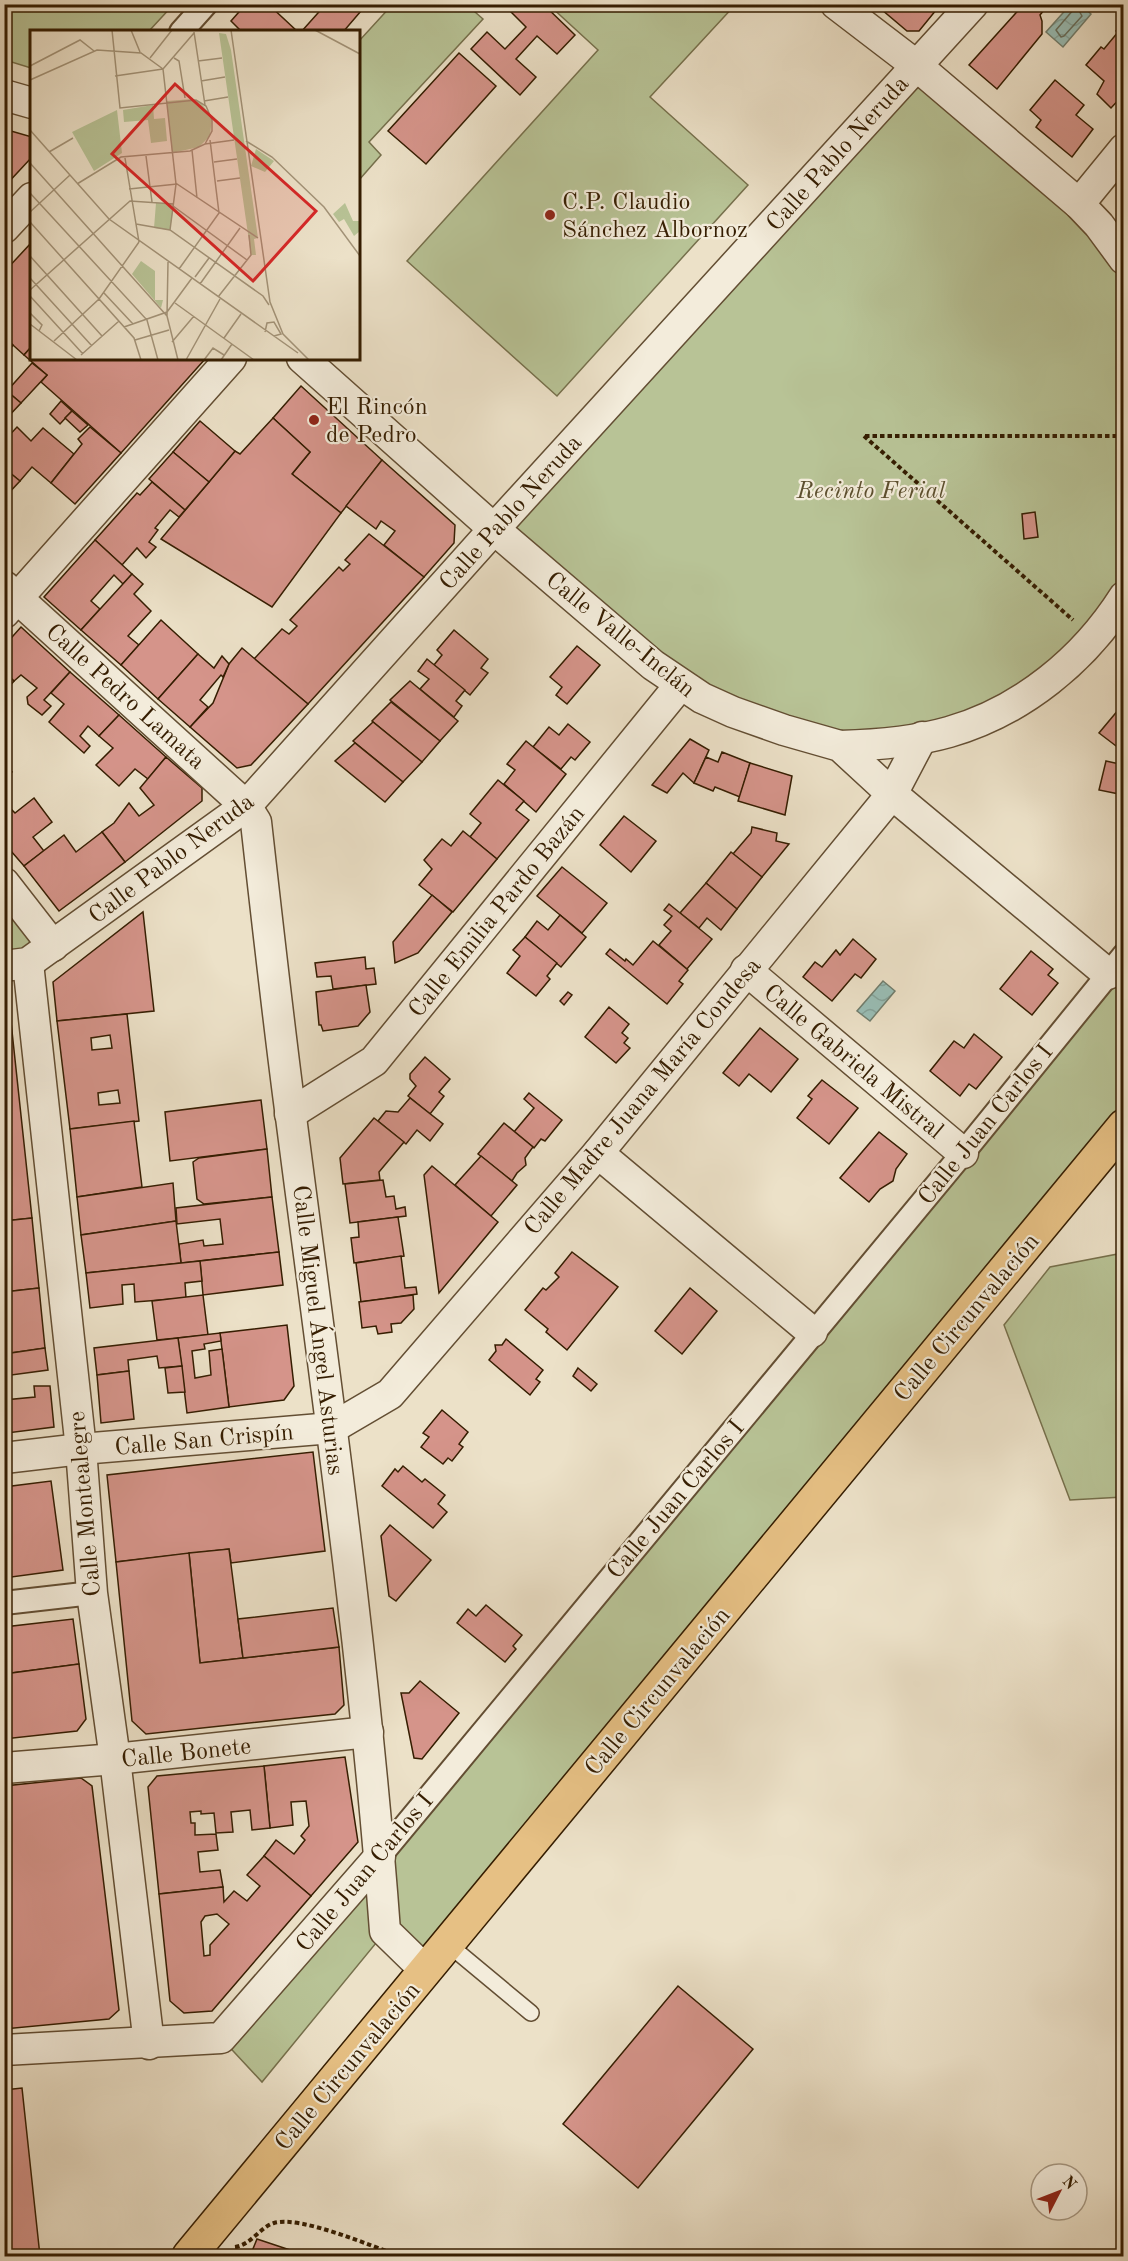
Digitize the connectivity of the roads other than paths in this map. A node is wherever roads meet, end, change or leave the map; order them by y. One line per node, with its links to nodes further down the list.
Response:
1 (206, 4): 4 (street)
2 (836, 4): 5 (street)
3 (973, 4): 5 (street, Calle Pablo Neruda)
4 (184, 30)
5 (917, 66): 10 (street); 15 (street, Calle Pablo Neruda)
6 (4, 95): 7 (street)
7 (30, 102)
8 (1124, 149): 10 (street)
9 (30, 200): 11 (street)
10 (1078, 204): 12 (street)
11 (4, 228)
12 (1124, 259)
13 (229, 360): 17 (street)
14 (304, 360): 15 (street, Calle Valle-Inclán)
15 (494, 529): 18 (street, Calle Valle-Inclán); 22 (street, Calle Pablo Neruda)
16 (1124, 597): 19 (street)
17 (9, 599): 22 (street, Calle Pedro Lamata)
18 (680, 685): 20 (street, Calle Valle-Inclán); 28 (street, Calle Emilia Pardo Bazán)
19 (922, 737): 20 (street); 21 (street, Calle Madre Juana María Condesa)
20 (840, 746): 21 (street, Calle Valle-Inclán)
21 (892, 794): 26 (street, Calle Valle-Inclán); 27 (street, Calle Madre Juana María Condesa)
22 (246, 806): 24 (street, Calle Pablo Neruda); 28 (street, Calle Miguel Ángel Asturias)
23 (4, 884): 24 (street)
24 (53, 946): 25 (street, Calle Pablo Neruda)
25 (16, 964): 34 (street, Calle Montealegre)
26 (1116, 964): 31 (street, Calle Juan Carlos I)
27 (746, 970): 30 (street, Calle Madre Juana María Condesa); 31 (street, Calle Gabriela Mistral)
28 (290, 1114): 33 (street, Calle Miguel Ángel Asturias)
29 (1124, 1126): 42 (main road, Calle Circunvalación)
30 (598, 1153): 32 (street); 33 (street, Calle Madre Juana María Condesa)
31 (963, 1153): 32 (street, Calle Juan Carlos I)
32 (812, 1332): 41 (street, Calle Juan Carlos I)
33 (332, 1428): 34 (street, Calle San Crispín); 38 (street, Calle Miguel Ángel Asturias)
34 (81, 1449): 35 (street, Calle San Crispín); 36 (street, Calle Montealegre)
35 (4, 1458)
36 (92, 1593): 37 (street); 39 (street, Calle Montealegre)
37 (4, 1603)
38 (368, 1732): 39 (street, Calle Bonete); 41 (street, Calle Miguel Ángel Asturias)
39 (115, 1759): 40 (street, Calle Bonete); 45 (street, Calle Montealegre)
40 (4, 1768)
41 (380, 1856): 43 (street, Calle Miguel Ángel Asturias); 45 (street, Calle Juan Carlos I)
42 (448, 1944): 43 (main road, Calle Circunvalación); 44 (lane)
43 (426, 1971): 47 (main road, Calle Circunvalación)
44 (531, 2013)
45 (149, 2044): 46 (street)
46 (4, 2050)
47 (198, 2246)

